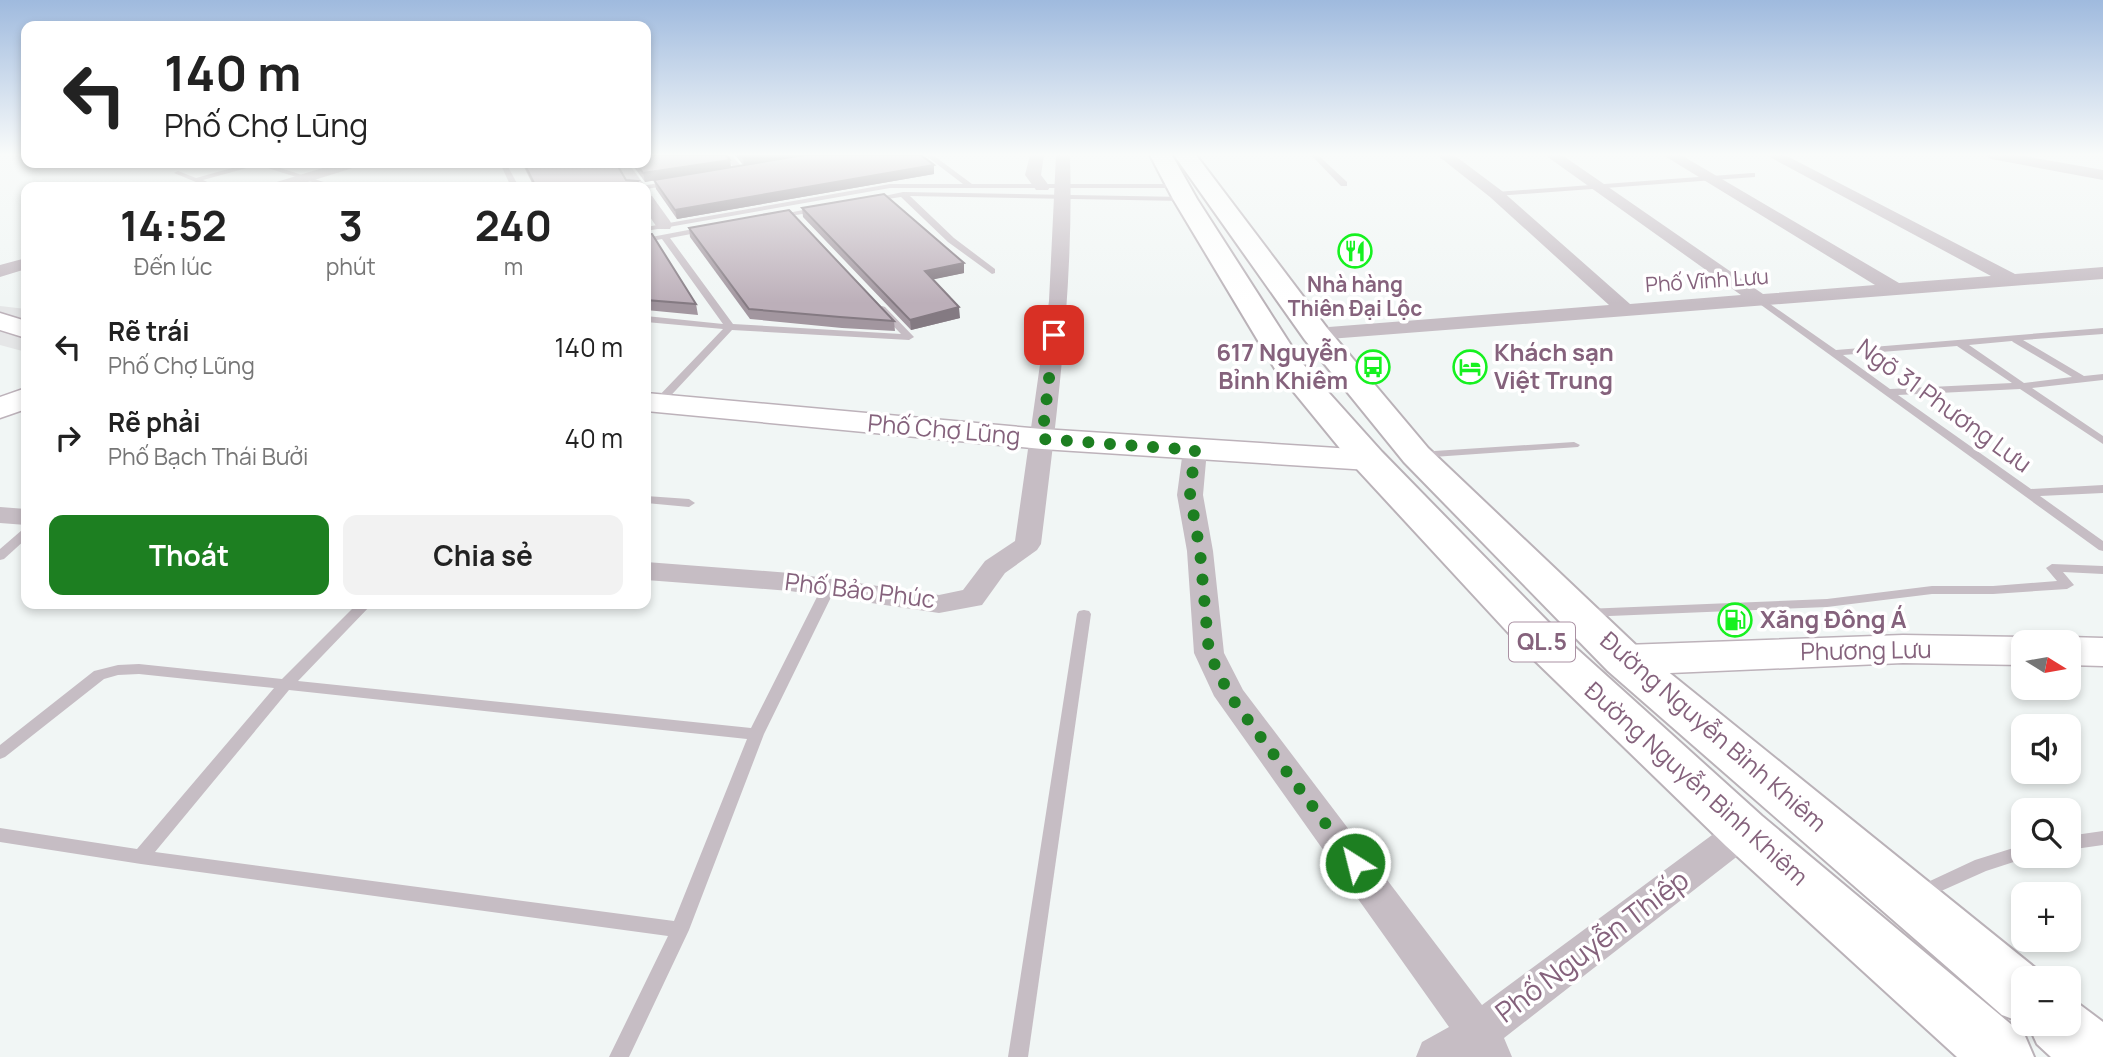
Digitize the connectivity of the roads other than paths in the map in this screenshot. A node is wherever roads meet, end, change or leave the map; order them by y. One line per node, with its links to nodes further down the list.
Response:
1 (788, 204): 11 (lane)
2 (845, 204): 13 (lane)
3 (914, 204): 22 (lane)
4 (1064, 204): 45 (street)
5 (1195, 204): 50 (highway, Đường Nguyễn Bình Khiêm / QL.5)
6 (1203, 204): 34 (highway, Đường Nguyễn Bỉnh Khiêm / QL.5)
7 (1507, 204): 28 (street)
8 (1626, 204): 27 (street)
9 (1753, 204): 25 (street)
10 (1867, 204): 24 (street)
11 (784, 205): 13 (lane); 18 (lane)
12 (651, 208): 18 (street)
13 (792, 213): 14 (lane); 15 (lane)
14 (801, 223)
15 (728, 225)
16 (715, 227): 18 (lane)
17 (651, 230): 18 (lane)
18 (664, 231): 19 (lane); 31 (lane)
19 (651, 238)
20 (21, 265): 21 (street)
21 (0, 271)
22 (992, 271)
23 (2103, 273): 24 (street, Phố Vĩnh Lưu)
24 (2012, 280): 25 (street, Phố Vĩnh Lưu)
25 (1895, 289): 27 (street, Phố Vĩnh Lưu)
26 (873, 299): 31 (lane)
27 (1760, 300): 28 (street, Phố Vĩnh Lưu); 37 (lane, Ngõ 31 Phương Lưu)
28 (1625, 310): 34 (street, Phố Vĩnh Lưu)
29 (651, 319): 31 (lane)
30 (0, 321): 32 (street)
31 (730, 327): 43 (lane)
32 (21, 328)
33 (2103, 331): 35 (lane)
34 (1315, 334): 49 (highway, Đường Nguyễn Bỉnh Khiêm / QL.5)
35 (2016, 340): 36 (lane); 39 (lane)
36 (1961, 344): 37 (lane); 40 (lane)
37 (1834, 352): 41 (lane, Ngõ 31 Phương Lưu)
38 (2103, 377): 39 (lane)
39 (2084, 380): 40 (lane)
40 (2022, 386): 41 (lane); 46 (lane)
41 (1889, 392): 52 (lane, Ngõ 31 Phương Lưu)
42 (21, 399): 44 (street)
43 (652, 403): 45 (street, Phố Chợ Lũng)
44 (0, 409)
45 (1042, 439): 48 (street, Phố Chợ Lũng); 62 (street, Phố Bảo Phúc)
46 (2103, 441)
47 (1574, 446): 49 (lane)
48 (1195, 450): 50 (street, Phố Chợ Lũng); 83 (street)
49 (1416, 455): 64 (highway, Đường Nguyễn Bỉnh Khiêm / QL.5)
50 (1369, 460): 73 (highway, Đường Nguyễn Bình Khiêm / QL.5)
51 (2103, 489): 52 (lane)
52 (2028, 493): 58 (lane, Ngõ 31 Phương Lưu)
53 (651, 499): 54 (lane)
54 (689, 503)
55 (0, 515): 56 (street)
56 (21, 517)
57 (21, 537): 59 (lane)
58 (2103, 547)
59 (0, 556)
60 (2103, 570): 64 (lane)
61 (651, 571): 62 (street, Phố Bảo Phúc)
62 (829, 587): 71 (lane)
63 (360, 609): 70 (lane)
64 (1577, 613): 69 (highway, Đường Nguyễn Bỉnh Khiêm / QL.5)
65 (1084, 614): 85 (lane)
66 (2011, 650): 69 (street, Phương Lưu)
67 (2081, 651): 68 (street)
68 (2103, 652)
69 (1624, 660): 79 (highway, Đường Nguyễn Bỉnh Khiêm / QL.5)
70 (286, 684): 71 (lane); 72 (lane); 78 (lane)
71 (756, 734): 80 (lane)
72 (0, 753)
73 (1744, 831): 83 (street, Phố Nguyễn Thiếp); 87 (highway, Đường Nguyễn Bình Khiêm / QL.5)
74 (0, 835): 78 (lane)
75 (2103, 838): 76 (lane)
76 (2081, 841)
77 (2011, 856): 79 (lane)
78 (141, 857): 80 (lane)
79 (1908, 899): 81 (highway, Đường Nguyễn Bỉnh Khiêm / QL.5)
80 (680, 930): 84 (lane)
81 (2011, 985)
82 (2073, 1036): 88 (highway)
83 (1485, 1045): 86 (street, Phố Nguyễn Thiếp)
84 (619, 1057)
85 (1018, 1057)
86 (1437, 1057)
87 (2003, 1057)
88 (2098, 1057)

